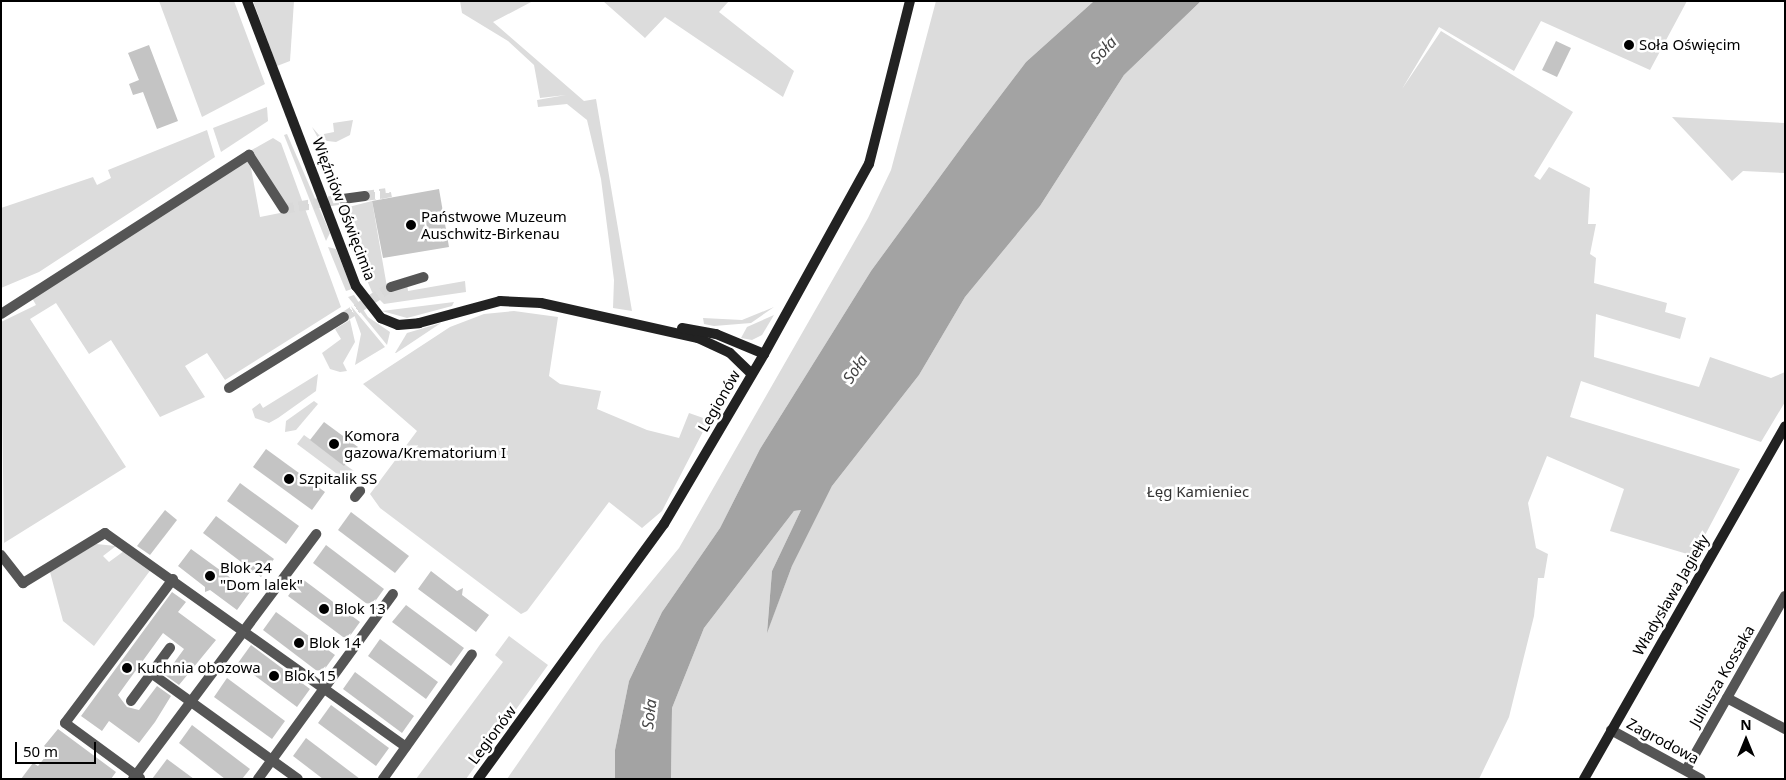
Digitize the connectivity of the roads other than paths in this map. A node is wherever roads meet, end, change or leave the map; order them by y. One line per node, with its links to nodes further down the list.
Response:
1 (247, 1): 10 (street, Więźniów Oświęcimia)
2 (910, 1): 11 (street, Legionów)
3 (365, 196): 4 (street)
4 (343, 199)
5 (284, 209): 8 (street)
6 (423, 277): 7 (street)
7 (391, 287)
8 (1, 314)
9 (344, 317): 13 (street)
10 (637, 323): 11 (street, Więźniów Oświęcimia); 12 (street, Więźniów Oświęcimia)
11 (764, 354): 12 (street, Legionów)
12 (752, 374): 37 (street, Legionów)
13 (229, 388)
14 (1785, 426): 29 (street, Władysława Jagiełły)
15 (316, 534): 20 (street)
16 (1, 555): 17 (street)
17 (174, 580): 20 (street); 33 (street)
18 (393, 594): 24 (street)
19 (1785, 596): 25 (street, Juliusza Kossaka)
20 (244, 630): 24 (street); 27 (street)
21 (170, 648): 23 (street)
22 (472, 654): 30 (street)
23 (151, 673): 26 (street); 27 (street)
24 (324, 688): 30 (street); 31 (street)
25 (1727, 698): 28 (street); 32 (street, Juliusza Kossaka)
26 (131, 702)
27 (191, 702): 31 (street); 33 (street)
28 (1785, 729)
29 (1611, 730): 32 (street, Zagrodowa); 38 (street, Władysława Jagiełły)
30 (406, 747): 36 (street)
31 (272, 760): 34 (street); 35 (street)
32 (1686, 770): 39 (street, Zagrodowa)
33 (137, 778)
34 (258, 779)
35 (298, 779)
36 (383, 779)
37 (478, 779)
38 (1584, 779)
39 (1701, 779)

